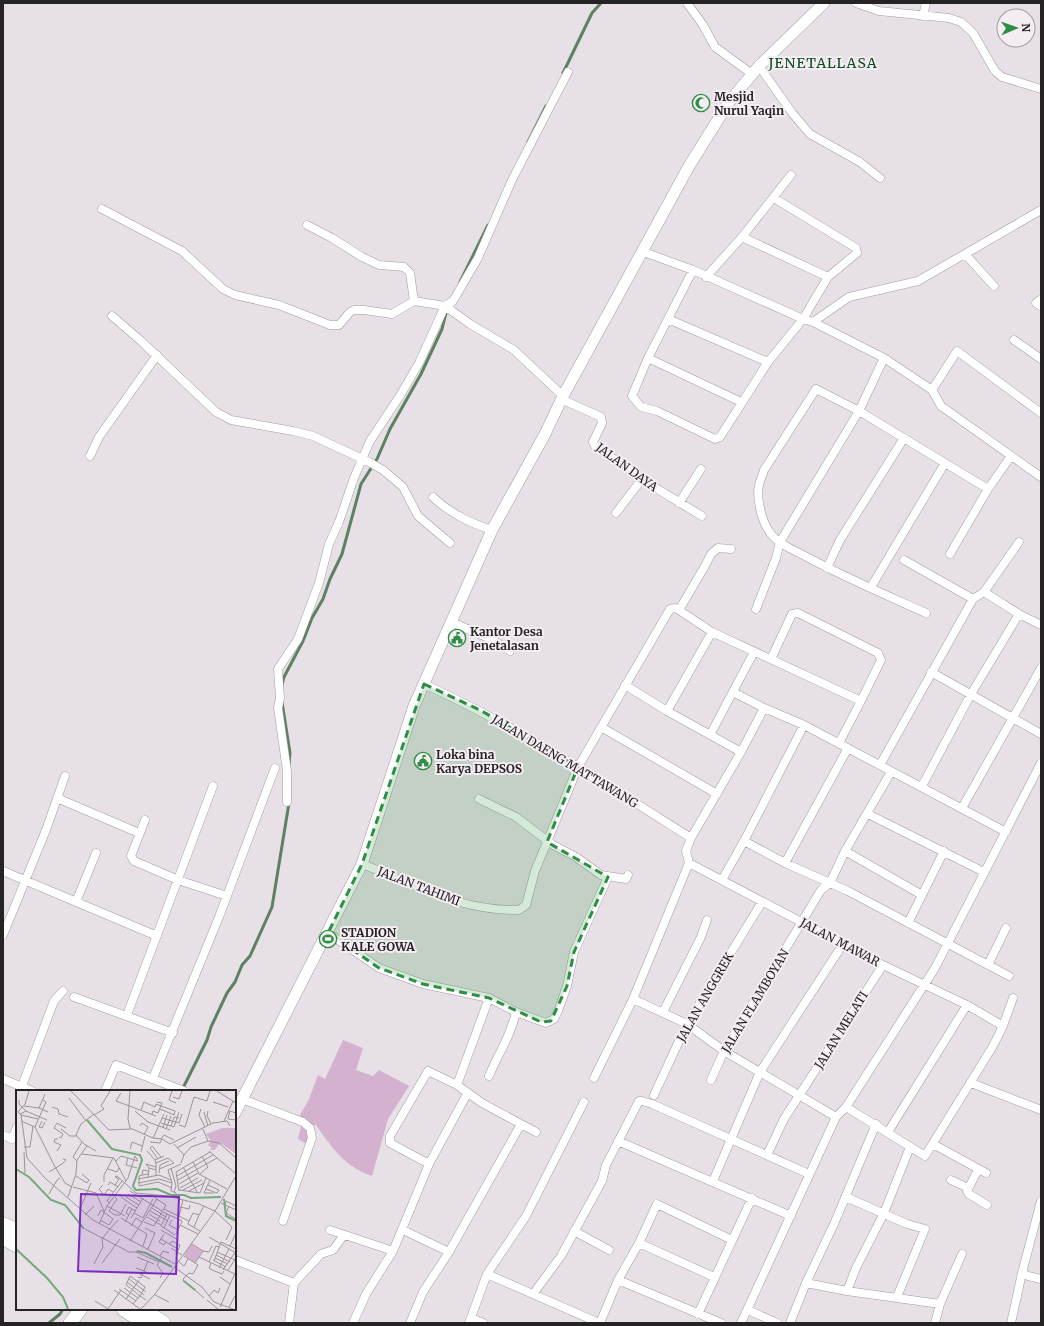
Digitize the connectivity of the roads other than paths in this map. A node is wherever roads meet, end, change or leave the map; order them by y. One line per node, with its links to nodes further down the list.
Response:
1 (687, 3): 6 (street)
2 (824, 3): 6 (street)
3 (856, 3): 5 (street)
4 (926, 3): 5 (street)
5 (923, 16): 8 (street)
6 (755, 70): 10 (street); 16 (street)
7 (568, 72): 24 (street)
8 (1041, 89)
9 (791, 175): 11 (street)
10 (880, 178)
11 (774, 198): 15 (street); 20 (street)
12 (102, 209): 23 (street)
13 (1041, 210): 17 (street)
14 (307, 225): 23 (street)
15 (742, 237): 19 (street); 20 (street)
16 (641, 251): 18 (street); 37 (street)
17 (965, 254): 21 (street); 29 (street)
18 (693, 270): 19 (street); 27 (street)
19 (706, 277): 28 (street)
20 (828, 277): 28 (street)
21 (994, 286)
22 (1041, 299): 25 (street)
23 (414, 301): 24 (street)
24 (445, 306): 37 (street); 44 (street)
25 (1041, 306)
26 (112, 316): 31 (street)
27 (668, 319): 32 (street); 35 (street)
28 (803, 319): 29 (street); 35 (street)
29 (813, 322): 33 (street)
30 (1014, 340): 34 (street)
31 (156, 356): 42 (street); 44 (street)
32 (648, 358): 38 (street); 38 (street)
33 (884, 358): 36 (street); 39 (street)
34 (1041, 359)
35 (768, 362): 38 (street)
36 (932, 390): 40 (street); 43 (street)
37 (562, 397): 48 (street, JALAN DAYA); 54 (street)
38 (741, 402)
39 (859, 411): 41 (street); 55 (street); 55 (street)
40 (1041, 412)
41 (904, 438): 45 (street); 61 (street)
42 (90, 456)
43 (1011, 456): 47 (street); 49 (street)
44 (366, 461): 57 (street); 103 (street)
45 (945, 463): 49 (street); 62 (street)
46 (701, 469): 51 (street)
47 (1041, 477)
48 (642, 479): 51 (street, JALAN DAYA); 52 (street)
49 (988, 489): 59 (street)
50 (433, 497): 54 (street)
51 (679, 503): 53 (street, JALAN DAYA)
52 (616, 513)
53 (702, 516)
54 (492, 530): 69 (street)
55 (780, 542): 61 (street); 65 (street)
56 (1019, 542): 63 (street)
57 (450, 543)
58 (731, 549): 66 (street)
59 (950, 554)
60 (904, 560): 64 (street)
61 (827, 568): 62 (street)
62 (871, 588): 67 (street)
63 (984, 592): 64 (street); 68 (street)
64 (973, 599): 76 (street)
65 (756, 609)
66 (679, 610): 71 (street); 78 (street, JALAN TAHIMI)
67 (926, 613)
68 (1018, 614): 70 (street); 80 (street)
69 (451, 622): 72 (street); 77 (street)
70 (1041, 625)
71 (712, 632): 73 (street); 83 (street)
72 (510, 651)
73 (754, 652): 74 (street); 79 (street)
74 (771, 659): 81 (street); 81 (street)
75 (1041, 668): 84 (street)
76 (931, 672): 80 (street); 93 (street)
77 (424, 684): 94 (street, JALAN DAENG MATTAWANG); 117 (street)
78 (625, 686): 83 (street); 86 (street, JALAN TAHIMI)
79 (732, 692): 82 (street); 88 (street)
80 (971, 694): 84 (street); 99 (street)
81 (861, 701): 89 (street)
82 (764, 708): 85 (street); 91 (street)
83 (666, 711): 88 (street)
84 (1012, 717): 87 (street); 104 (street)
85 (804, 725): 89 (street); 111 (street)
86 (601, 727): 94 (street, JALAN TAHIMI); 100 (street)
87 (1041, 734)
88 (710, 735): 91 (street)
89 (839, 743): 90 (street)
90 (848, 748): 93 (street); 116 (street)
91 (741, 752): 100 (street)
92 (1041, 763): 107 (street)
93 (880, 765): 96 (street)
94 (578, 767): 109 (street, JALAN DAENG MATTAWANG); 110 (street, JALAN TAHIMI)
95 (275, 768): 127 (street)
96 (891, 772): 99 (street); 105 (street, JALAN FLAMBOYAN)
97 (65, 776): 101 (street)
98 (213, 786): 123 (street)
99 (922, 786): 104 (street)
100 (717, 794): 109 (street)
101 (57, 798): 108 (street); 122 (street)
102 (479, 799): 110 (street)
103 (287, 802)
104 (962, 808): 107 (street)
105 (868, 814): 112 (street, JALAN FLAMBOYAN); 113 (street)
106 (145, 820): 108 (street)
107 (1006, 832): 119 (street)
108 (139, 834): 123 (street)
109 (691, 838): 115 (street)
110 (548, 841): 117 (street, JALAN TAHIMI); 121 (street)
111 (744, 841): 116 (street); 124 (street)
112 (845, 851): 125 (street, JALAN FLAMBOYAN); 126 (street)
113 (944, 851): 119 (street); 126 (street)
114 (96, 853): 128 (street)
115 (689, 863): 124 (street, JALAN MAWAR); 147 (street)
116 (785, 863): 125 (street)
117 (362, 864): 134 (street)
118 (3, 871): 122 (street)
119 (984, 872): 138 (street)
120 (628, 875): 121 (street)
121 (608, 877): 149 (street)
122 (26, 880): 128 (street); 135 (street)
123 (178, 880): 127 (street); 136 (street)
124 (722, 880): 129 (street, JALAN MAWAR)
125 (830, 883): 131 (street, JALAN FLAMBOYAN); 132 (street)
126 (922, 895): 132 (street)
127 (227, 896): 154 (street)
128 (76, 902): 136 (street)
129 (762, 902): 131 (street, JALAN MAWAR); 152 (street, JALAN ANGGREK)
130 (707, 920): 150 (street)
131 (802, 922): 137 (street, JALAN MAWAR); 155 (street, JALAN FLAMBOYAN)
132 (908, 923): 138 (street)
133 (1006, 928): 140 (street)
134 (328, 933): 145 (street); 171 (street)
135 (3, 935)
136 (157, 936): 151 (street)
137 (843, 944): 139 (street, JALAN MAWAR); 156 (street)
138 (947, 944): 140 (street); 142 (street)
139 (883, 965): 142 (street, JALAN MAWAR); 170 (street, JALAN MELATI)
140 (988, 965): 141 (street)
141 (1009, 976)
142 (924, 985): 148 (street, JALAN MAWAR); 173 (street)
143 (63, 991): 164 (street)
144 (74, 997): 151 (street)
145 (489, 998): 149 (street); 163 (street)
146 (1013, 998): 153 (street)
147 (633, 999): 150 (street); 159 (street)
148 (967, 1005): 153 (street, JALAN MAWAR); 181 (street)
149 (516, 1012): 157 (street)
150 (663, 1012): 152 (street)
151 (127, 1015): 154 (street)
152 (687, 1024): 155 (street); 169 (street, JALAN ANGGREK)
153 (1003, 1026): 162 (street)
154 (173, 1033): 158 (street)
155 (724, 1051): 156 (street); 161 (street, JALAN FLAMBOYAN)
156 (760, 1072): 170 (street); 183 (street)
157 (489, 1076)
158 (153, 1078): 166 (street); 167 (street)
159 (594, 1078)
160 (3, 1079): 164 (street)
161 (711, 1080)
162 (971, 1083): 174 (street); 185 (street)
163 (457, 1085): 168 (street); 188 (street)
164 (22, 1086): 165 (street)
165 (30, 1090)
166 (105, 1090)
167 (182, 1090)
168 (467, 1094): 177 (street); 188 (street)
169 (654, 1095)
170 (799, 1095): 176 (street); 187 (street, JALAN MELATI)
171 (242, 1099): 175 (street); 201 (street)
172 (584, 1102): 218 (street)
173 (846, 1107): 176 (street); 178 (street)
174 (1041, 1110)
175 (236, 1111)
176 (836, 1117): 191 (street)
177 (522, 1124): 180 (street); 214 (street)
178 (876, 1124): 181 (street); 195 (street)
179 (16, 1129): 182 (street)
180 (536, 1132)
181 (888, 1132): 186 (street)
182 (3, 1135)
183 (731, 1139): 184 (street); 187 (street); 193 (street)
184 (618, 1140): 193 (street); 206 (street)
185 (933, 1144): 186 (street); 189 (street)
186 (910, 1147): 199 (street)
187 (767, 1155): 191 (street)
188 (429, 1164): 204 (street)
189 (978, 1170): 190 (street); 194 (street)
190 (986, 1173)
191 (809, 1174): 200 (street)
192 (951, 1180): 194 (street)
193 (713, 1181): 196 (street)
194 (968, 1188): 198 (street)
195 (846, 1197): 199 (street); 223 (street)
196 (752, 1198): 200 (street); 209 (street)
197 (1041, 1201): 217 (street)
198 (987, 1205)
199 (884, 1213): 224 (street); 226 (street)
200 (791, 1216): 231 (street)
201 (282, 1221)
202 (3, 1225): 205 (highway)
203 (330, 1230): 207 (street)
204 (402, 1230): 213 (street); 214 (street)
205 (16, 1231)
206 (574, 1231): 212 (street); 225 (street)
207 (344, 1235): 213 (street); 222 (street)
208 (3, 1237): 211 (highway)
209 (732, 1240): 210 (street); 219 (street)
210 (639, 1243): 219 (street); 221 (street)
211 (16, 1244)
212 (609, 1250)
213 (393, 1251): 238 (street)
214 (449, 1252): 239 (street)
215 (962, 1254): 227 (street)
216 (236, 1260): 222 (street)
217 (1022, 1273): 220 (street); 247 (street)
218 (487, 1274): 225 (street); 233 (street)
219 (714, 1277): 232 (street)
220 (1041, 1279)
221 (618, 1280): 232 (street); 241 (street)
222 (294, 1283): 237 (street)
223 (806, 1283): 224 (street); 245 (street)
224 (847, 1291): 226 (street)
225 (533, 1294): 241 (street)
226 (897, 1297): 227 (street)
227 (940, 1304): 246 (street)
228 (80, 1310): 234 (main road)
229 (126, 1310): 235 (highway)
230 (142, 1310): 236 (highway)
231 (748, 1310): 243 (street); 244 (street)
232 (698, 1314): 242 (street)
233 (470, 1320): 240 (street)
234 (70, 1323)
235 (146, 1323)
236 (163, 1323)
237 (290, 1323)
238 (353, 1323)
239 (410, 1323)
240 (483, 1323)
241 (599, 1323)
242 (721, 1323)
243 (741, 1323)
244 (777, 1323)
245 (790, 1323)
246 (935, 1323)
247 (1011, 1323)

